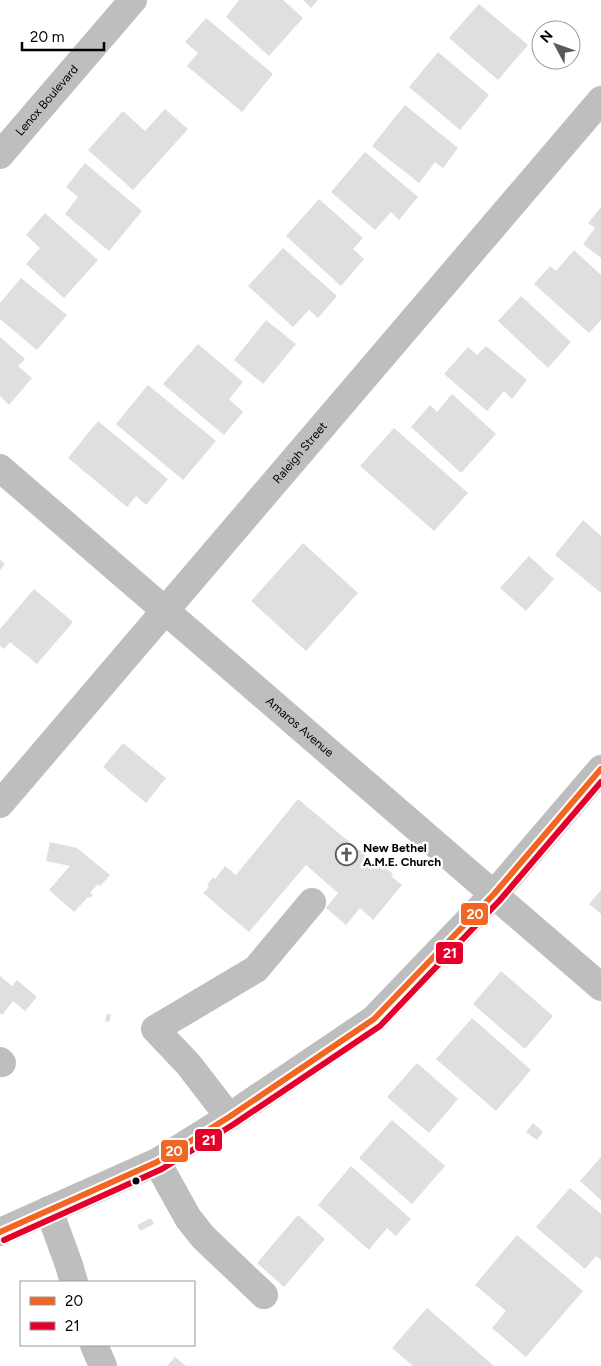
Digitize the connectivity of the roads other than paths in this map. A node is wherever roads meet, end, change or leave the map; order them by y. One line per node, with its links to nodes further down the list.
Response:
1 (133, 0): 3 (street, Lenox Boulevard)
2 (601, 100): 5 (street, Raleigh Street)
3 (0, 155)
4 (0, 468): 5 (street, Amaros Avenue)
5 (166, 611): 7 (street, Raleigh Street); 8 (street, Amaros Avenue)
6 (601, 770): 8 (street)
7 (0, 804)
8 (494, 894): 10 (street, Amaros Avenue); 11 (street)
9 (312, 902): 11 (street)
10 (601, 987)
11 (229, 1117): 12 (street)
12 (157, 1162): 13 (street); 16 (street)
13 (49, 1210): 14 (street); 15 (street)
14 (0, 1232)
15 (74, 1281)
16 (264, 1295)
17 (94, 1346): 18 (street)
18 (103, 1366)

